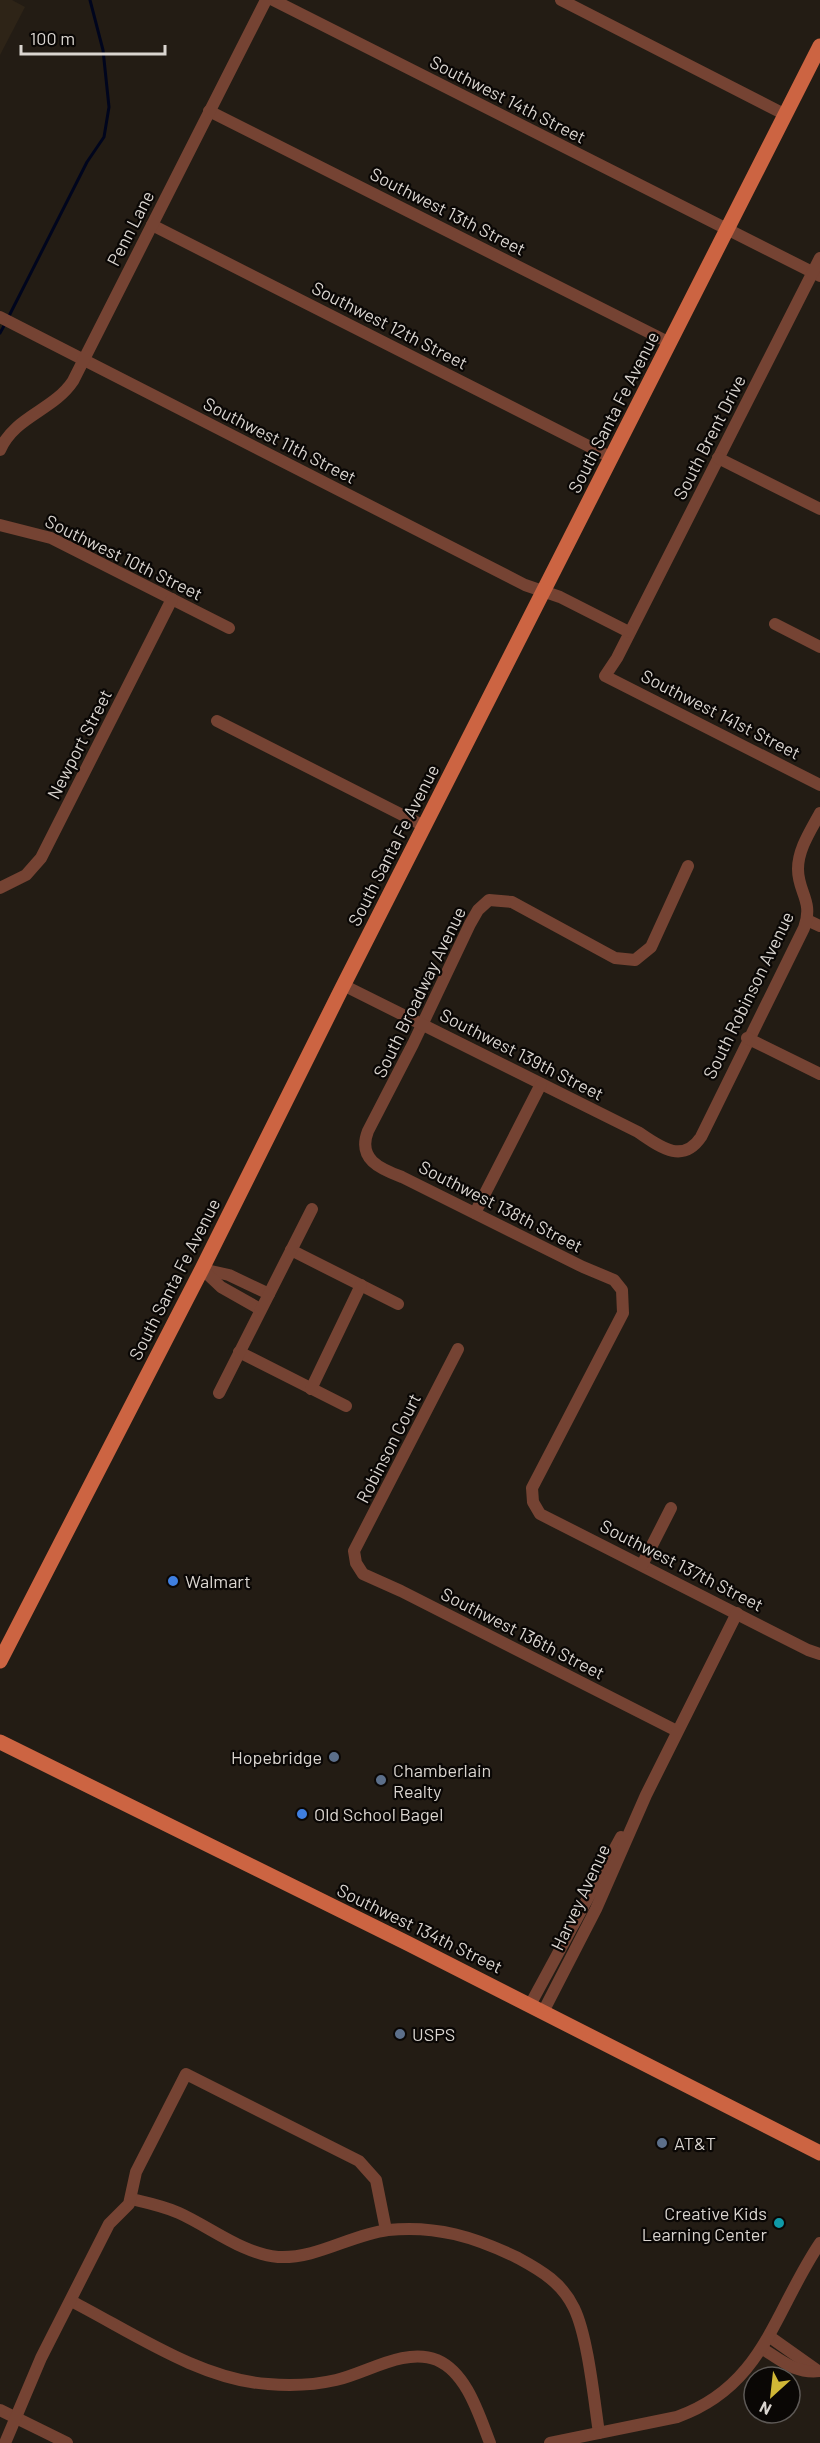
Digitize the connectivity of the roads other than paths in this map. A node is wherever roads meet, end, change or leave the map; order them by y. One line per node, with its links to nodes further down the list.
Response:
1 (266, 0): 5 (street, Penn Lane)
2 (273, 0): 8 (street, Southwest 14th Street)
3 (561, 0): 6 (street)
4 (820, 46): 6 (main road, South Santa Fe Avenue)
5 (209, 111): 7 (street, Penn Lane); 12 (street, Southwest 13th Street)
6 (786, 115): 8 (main road, South Santa Fe Avenue)
7 (152, 225): 13 (street, Penn Lane); 15 (street, Southwest 12th Street)
8 (727, 230): 10 (street, Southwest 14th Street); 12 (main road, South Santa Fe Avenue)
9 (820, 258): 10 (street, South Brent Drive)
10 (816, 274): 16 (street, South Brent Drive)
11 (0, 317): 13 (street, Southwest 11th Street)
12 (670, 343): 15 (main road, South Santa Fe Avenue)
13 (83, 360): 14 (street, Penn Lane); 19 (street, Southwest 11th Street)
14 (0, 450)
15 (612, 458): 19 (main road, South Santa Fe Avenue)
16 (718, 458): 17 (street); 23 (street, South Brent Drive)
17 (820, 509)
18 (0, 525): 20 (street, Southwest 10th Street)
19 (544, 592): 23 (street); 29 (main road, South Santa Fe Avenue)
20 (172, 599): 22 (street, Southwest 10th Street); 31 (street, Newport Street)
21 (776, 624): 24 (street)
22 (229, 628)
23 (629, 632): 25 (street, South Brent Drive)
24 (820, 647)
25 (604, 676): 27 (street, Southwest 141st Street)
26 (217, 721): 29 (street)
27 (820, 785)
28 (820, 813): 32 (street, South Robinson Avenue)
29 (424, 826): 34 (main road, South Santa Fe Avenue)
30 (688, 866): 35 (street, South Broadway Avenue)
31 (0, 888)
32 (807, 920): 33 (street); 36 (street, South Robinson Avenue)
33 (820, 926)
34 (343, 985): 35 (street, Southwest 139th Street); 44 (main road, South Santa Fe Avenue)
35 (422, 1024): 38 (street, Southwest 139th Street); 40 (street, South Broadway Avenue)
36 (747, 1038): 37 (street); 39 (street, South Robinson Avenue)
37 (820, 1074)
38 (541, 1084): 39 (street, Southwest 139th Street); 42 (street)
39 (685, 1151)
40 (366, 1152): 42 (street, Southwest 138th Street)
41 (312, 1209): 43 (street)
42 (476, 1213): 54 (street, Southwest 138th Street)
43 (291, 1250): 45 (street); 46 (street)
44 (202, 1269): 46 (street); 48 (street); 60 (main road, South Santa Fe Avenue)
45 (361, 1286): 47 (street); 51 (street)
46 (269, 1294): 48 (street)
47 (398, 1304)
48 (260, 1309): 50 (street)
49 (458, 1349): 56 (street, Robinson Court)
50 (239, 1352): 51 (street); 52 (street)
51 (310, 1389): 53 (street)
52 (219, 1393)
53 (346, 1406)
54 (533, 1502): 57 (street, Southwest 137th Street)
55 (671, 1508): 57 (street)
56 (356, 1563): 61 (street, Southwest 136th Street)
57 (642, 1565): 58 (street, Southwest 137th Street)
58 (737, 1612): 59 (street, Southwest 137th Street); 61 (street, Harvey Avenue)
59 (820, 1654)
60 (0, 1660)
61 (678, 1731): 63 (street, Harvey Avenue)
62 (0, 1742): 63 (main road, Southwest 134th Street)
63 (537, 2009): 64 (main road, Southwest 134th Street)
64 (820, 2153)
65 (131, 2199): 66 (street); 66 (street); 68 (street)
66 (386, 2230): 74 (street)
67 (820, 2243): 69 (street)
68 (70, 2301): 73 (street); 77 (street)
69 (770, 2337): 70 (street); 71 (street)
70 (763, 2349): 71 (street); 74 (street)
71 (819, 2371)
72 (0, 2410): 73 (street)
73 (17, 2418): 75 (street); 76 (street)
74 (599, 2433): 78 (street)
75 (5, 2443)
76 (67, 2443)
77 (490, 2443)
78 (550, 2443)

